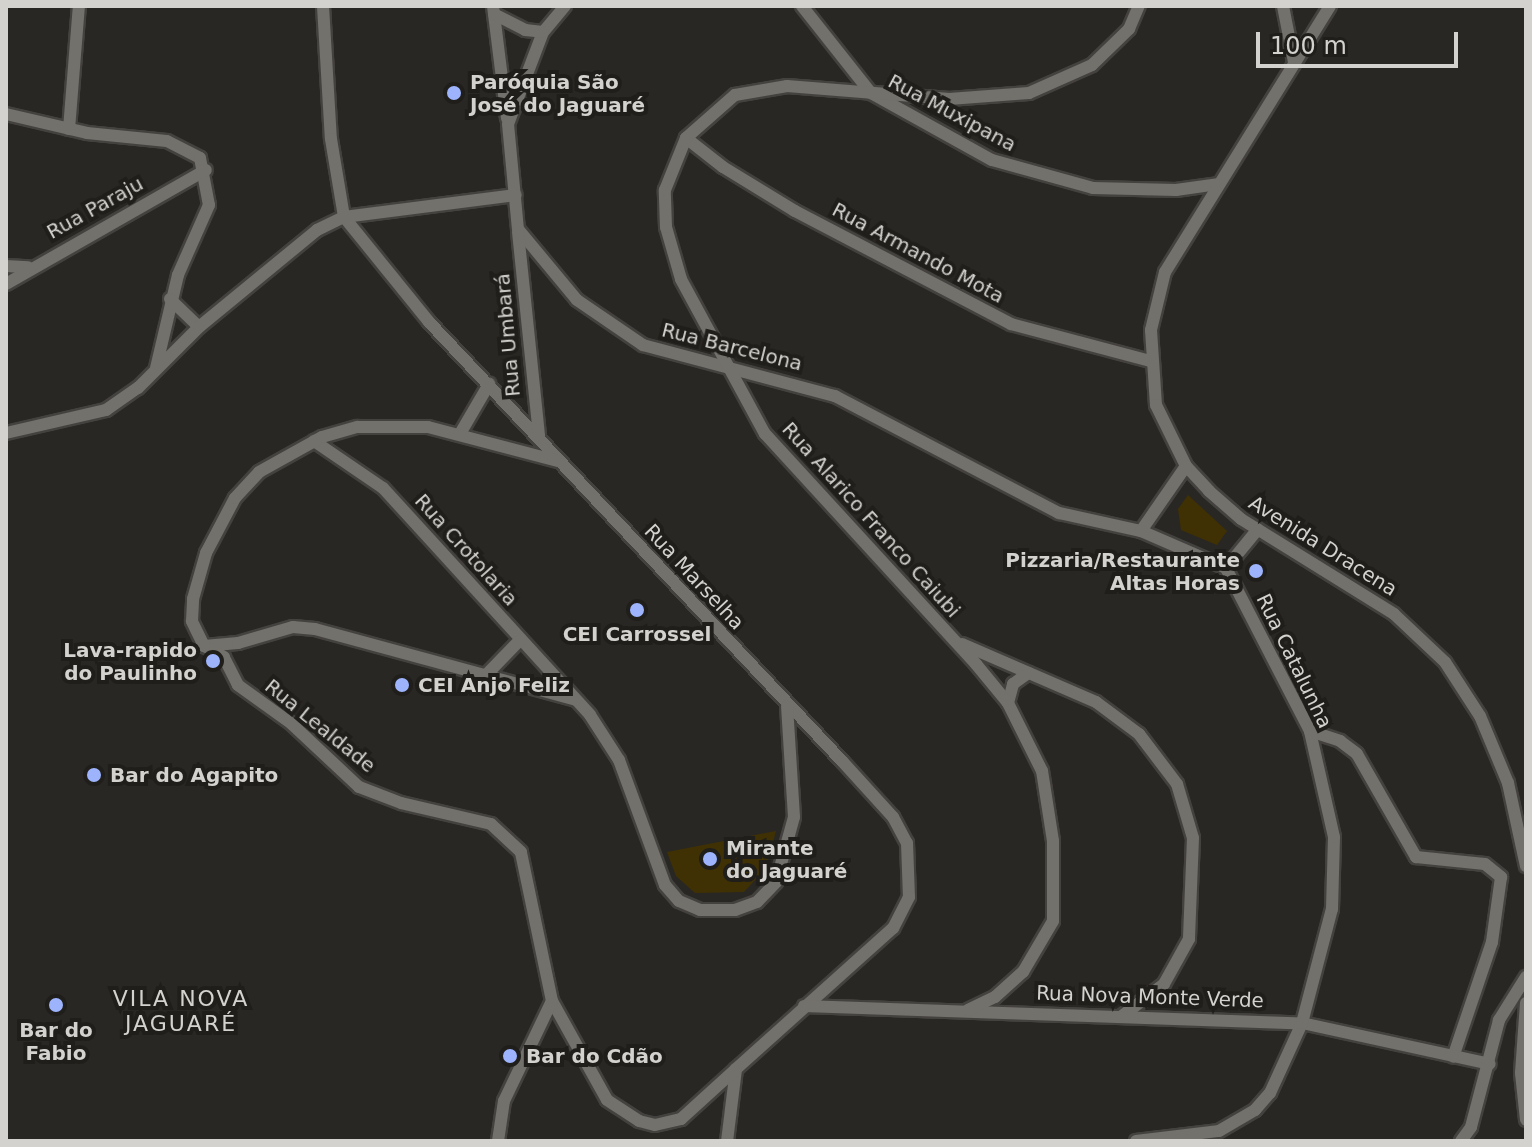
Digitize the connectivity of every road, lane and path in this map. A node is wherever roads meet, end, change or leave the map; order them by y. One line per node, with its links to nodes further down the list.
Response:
1 (79, 6): 14 (street)
2 (323, 6): 19 (street, Rua Marselha)
3 (565, 6): 9 (street)
4 (802, 6): 11 (street, Rua Muxipana)
5 (1139, 6): 11 (street, Rua Alarico Franco Caiubi)
6 (1283, 6): 10 (street)
7 (1329, 6): 10 (street, Avenida Dracena)
8 (494, 10): 9 (street); 13 (street)
9 (543, 32): 13 (street)
10 (1294, 62): 17 (street, Avenida Dracena)
11 (871, 93): 15 (street, Rua Alarico Franco Caiubi); 17 (street, Rua Muxipana)
12 (6, 114): 14 (street)
13 (508, 124): 18 (street)
14 (69, 129): 16 (street)
15 (686, 138): 26 (street, Rua Armando Mota); 28 (street, Rua Alarico Franco Caiubi)
16 (206, 170): 22 (street, Rua Paraju); 24 (street)
17 (1218, 184): 26 (street, Avenida Dracena)
18 (516, 195): 19 (street); 20 (street)
19 (344, 217): 25 (street); 29 (street, Rua Marselha)
20 (518, 229): 28 (street, Rua Barcelona); 32 (street, Rua Umbará)
21 (6, 266): 22 (street)
22 (28, 267): 23 (street, Rua Paraju)
23 (6, 284)
24 (170, 299): 25 (street); 27 (street)
25 (199, 327): 27 (street)
26 (1150, 361): 35 (street, Avenida Dracena)
27 (156, 368): 31 (street)
28 (725, 369): 37 (street, Rua Barcelona); 40 (street, Rua Alarico Franco Caiubi)
29 (489, 384): 30 (street); 32 (street, Rua Marselha)
30 (461, 432): 33 (street, Rua Lealdade); 34 (street, Rua Lealdade)
31 (6, 433)
32 (539, 438): 34 (street, Rua Marselha)
33 (314, 441): 39 (street, Rua Crotolaria); 41 (street, Rua Lealdade)
34 (558, 461): 46 (street, Rua Marselha)
35 (1186, 466): 36 (street, Avenida Dracena); 37 (street)
36 (1258, 529): 38 (street); 48 (street, Avenida Dracena)
37 (1141, 531): 38 (street, Rua Barcelona)
38 (1226, 568): 47 (street, Rua Catalunha)
39 (521, 639): 42 (street); 44 (street, Rua Crotolaria)
40 (952, 639): 43 (street); 45 (street, Rua Alarico Franco Caiubi)
41 (204, 646): 42 (street); 50 (street, Rua Lealdade)
42 (488, 673): 44 (street)
43 (1028, 673): 45 (street); 54 (street)
44 (576, 700): 46 (street, Rua Crotolaria)
45 (1008, 703): 53 (street, Rua Alarico Franco Caiubi)
46 (787, 706): 52 (street, Rua Marselha)
47 (1310, 731): 55 (street, Rua Catalunha); 56 (street)
48 (1526, 866)
49 (1526, 977): 57 (street)
50 (552, 1001): 58 (street, Rua Lealdade); 60 (street)
51 (1526, 1003): 59 (street)
52 (804, 1006): 53 (street, Rua Nova Monte Verde); 58 (street, Rua Marselha)
53 (968, 1010): 54 (street, Rua Nova Monte Verde)
54 (1122, 1016): 55 (street, Rua Nova Monte Verde)
55 (1302, 1023): 56 (street, Rua Nova Monte Verde); 62 (street, Rua Catalunha)
56 (1453, 1057): 57 (street, Rua Nova Monte Verde)
57 (1490, 1064): 63 (street)
58 (736, 1069): 61 (street)
59 (1526, 1120)
60 (498, 1141)
61 (727, 1141)
62 (1136, 1141)
63 (1461, 1141)

